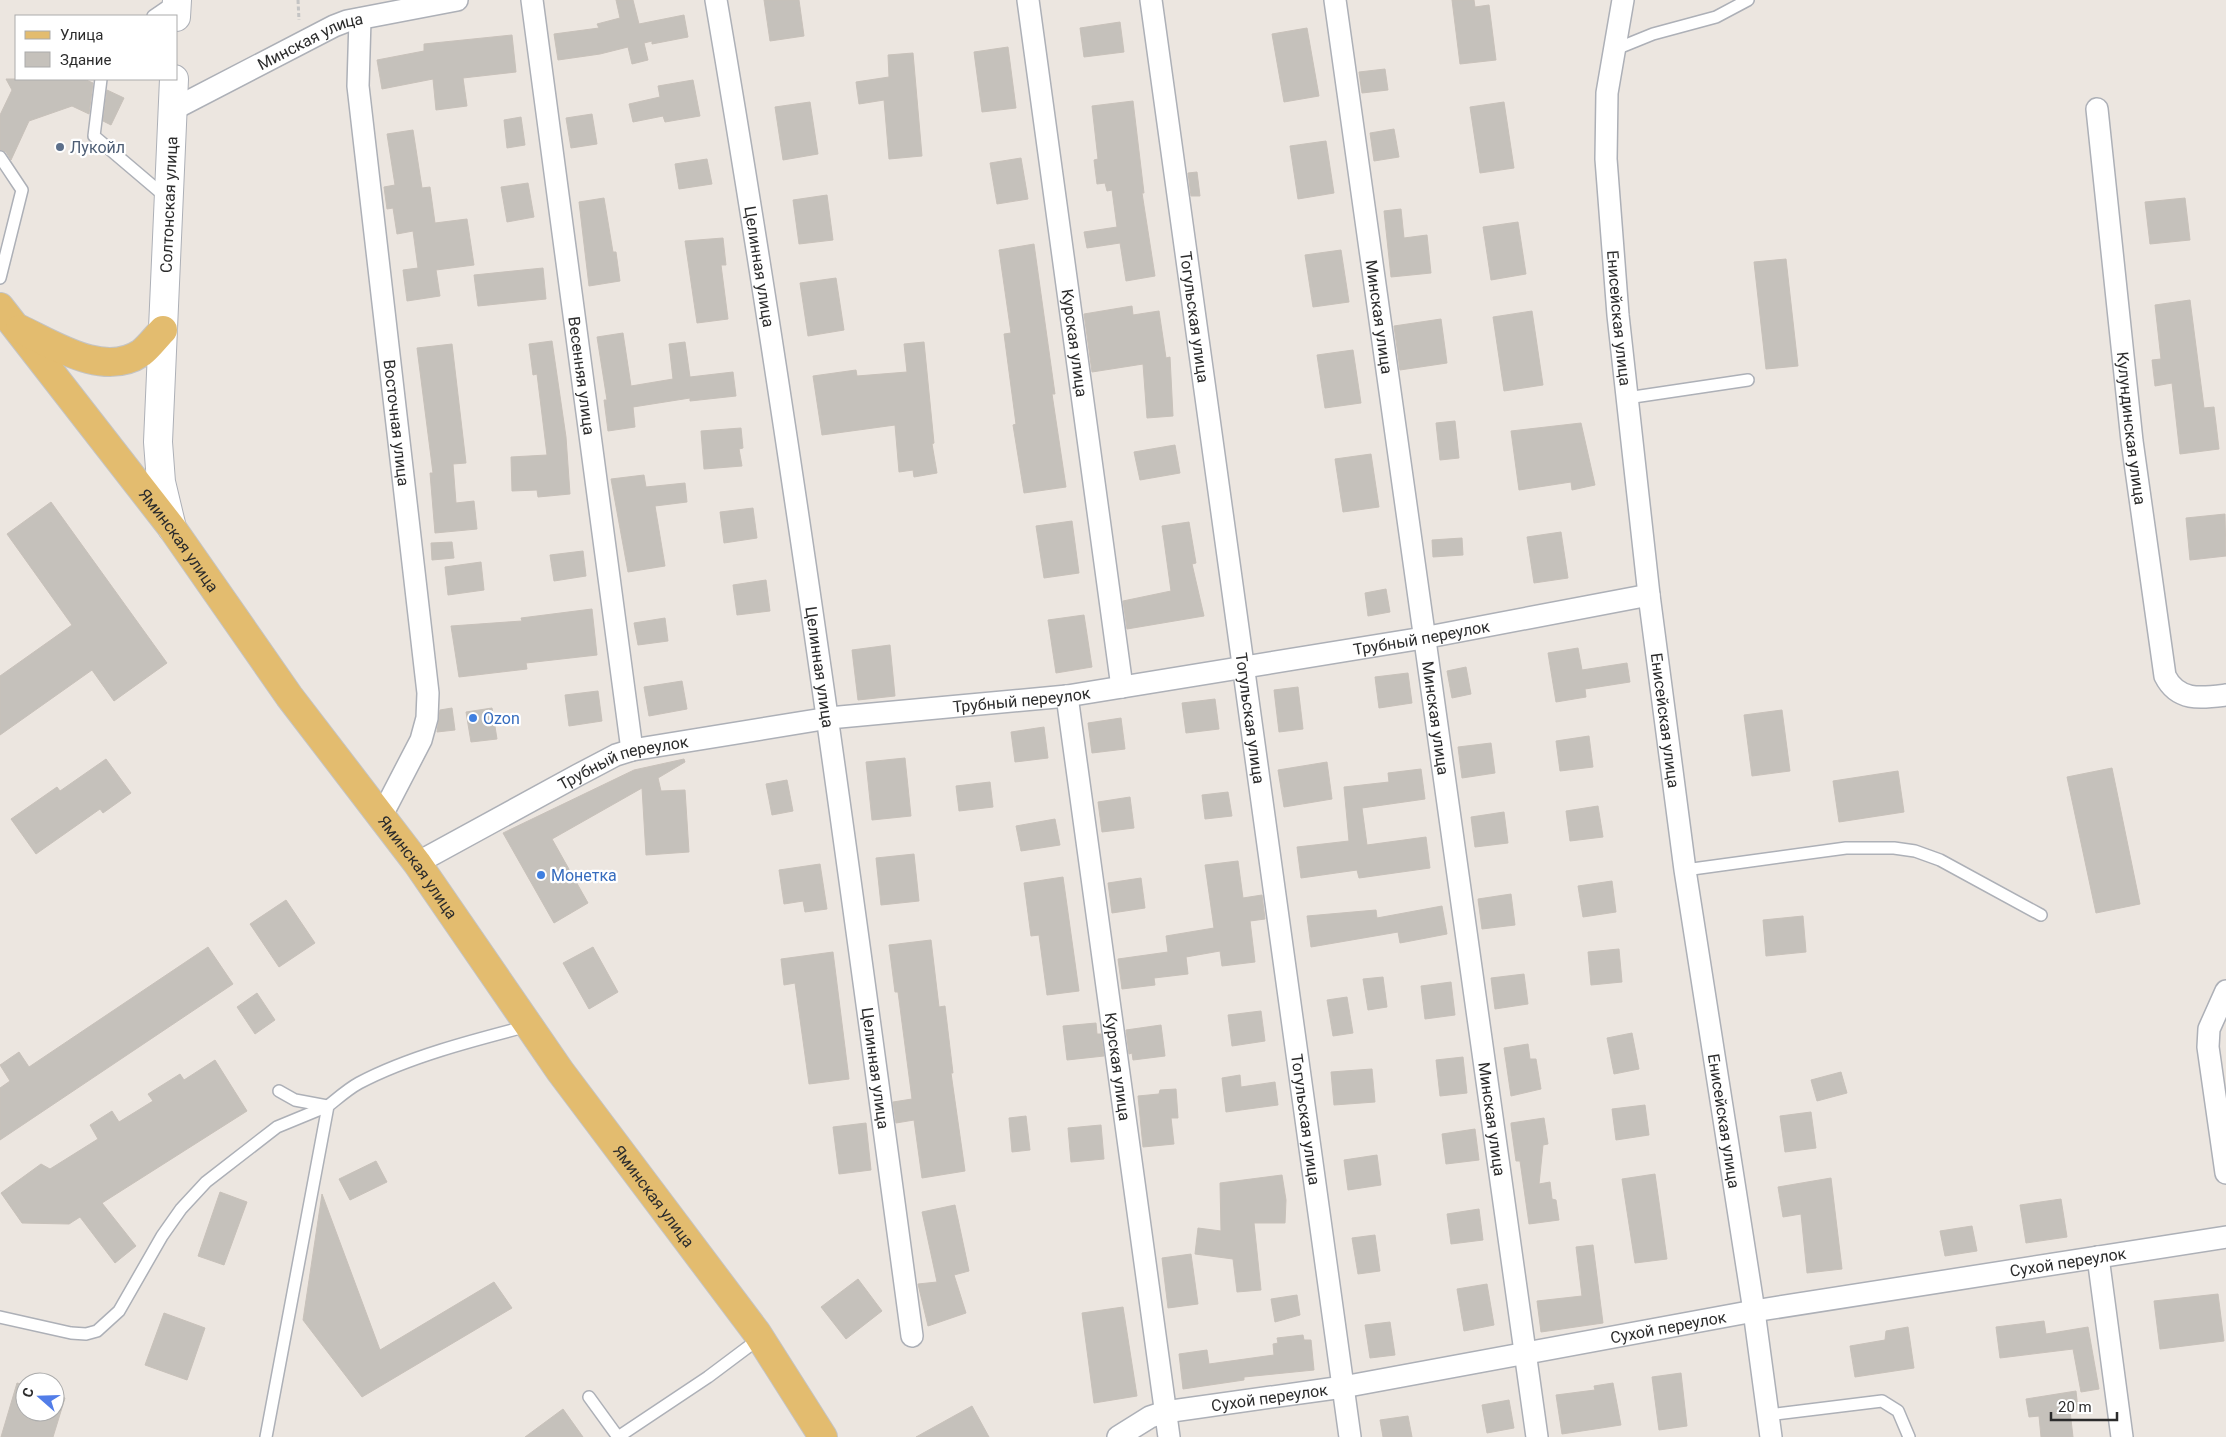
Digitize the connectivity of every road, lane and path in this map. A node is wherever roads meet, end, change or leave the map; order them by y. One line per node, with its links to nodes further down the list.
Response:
1 (177, 0): 10 (lane); 11 (main road)
2 (457, 0): 12 (street, Минская улица)
3 (532, 0): 33 (street, Весенняя улица)
4 (716, 0): 32 (street, Целинная улица)
5 (1028, 0): 29 (street, Курская улица)
6 (1151, 0): 28 (street, Тогульская улица)
7 (1335, 0): 27 (street, Минская улица)
8 (1624, 0): 13 (street, Енисейская улица)
9 (1748, 0): 13 (lane)
10 (154, 15)
11 (176, 15)
12 (360, 19): 17 (street, Минская улица); 34 (street, Восточная улица)
13 (1616, 49): 24 (street, Енисейская улица)
14 (101, 80): 19 (lane)
15 (174, 80): 17 (main road, Солтонская улица)
16 (2098, 109): 30 (street, Кулундинская улица)
17 (172, 110): 19 (main road, Солтонская улица)
18 (0, 157): 20 (lane)
19 (169, 200): 22 (main road, Солтонская улица)
20 (0, 278)
21 (8, 317): 22 (main road); 25 (main road, Яминская улица)
22 (163, 330): 25 (main road, Солтонская улица)
23 (1748, 380): 24 (lane)
24 (1627, 398): 26 (street, Енисейская улица)
25 (172, 528): 34 (main road, Яминская улица)
26 (1649, 595): 27 (street, Трубный переулок); 36 (street, Енисейская улица)
27 (1423, 638): 28 (street, Трубный переулок); 49 (street, Минская улица)
28 (1244, 668): 29 (street, Трубный переулок); 50 (street, Тогульская улица)
29 (1122, 687): 31 (street, Трубный переулок)
30 (2226, 695)
31 (1067, 696): 32 (street, Трубный переулок); 52 (street, Курская улица)
32 (828, 718): 33 (street, Трубный переулок); 47 (street, Целинная улица)
33 (632, 750): 35 (street, Трубный переулок)
34 (380, 817): 35 (main road, Яминская улица)
35 (417, 863): 39 (main road, Яминская улица)
36 (1685, 870): 37 (lane); 45 (street, Енисейская улица)
37 (2041, 915)
38 (2226, 992): 42 (street)
39 (529, 1025): 41 (lane); 48 (main road, Яминская улица)
40 (279, 1091): 41 (lane)
41 (328, 1106): 46 (lane); 54 (lane)
42 (2226, 1173)
43 (2226, 1237): 44 (street, Сухой переулок)
44 (2098, 1257): 45 (street, Сухой переулок); 63 (street)
45 (1754, 1311): 49 (street, Сухой переулок); 53 (street, Енисейская улица)
46 (0, 1317)
47 (912, 1336)
48 (760, 1338): 55 (lane); 56 (main road, Яминская улица)
49 (1525, 1353): 50 (street, Сухой переулок); 60 (street, Минская улица)
50 (1343, 1387): 52 (street, Сухой переулок); 59 (street, Тогульская улица)
51 (589, 1397): 55 (lane)
52 (1165, 1412): 57 (street, Сухой переулок); 58 (street, Курская улица)
53 (1768, 1415): 61 (street, Енисейская улица); 62 (lane)
54 (266, 1437)
55 (618, 1437)
56 (823, 1437)
57 (1118, 1437)
58 (1169, 1437)
59 (1350, 1437)
60 (1537, 1437)
61 (1771, 1437)
62 (1909, 1437)
63 (2122, 1437)

